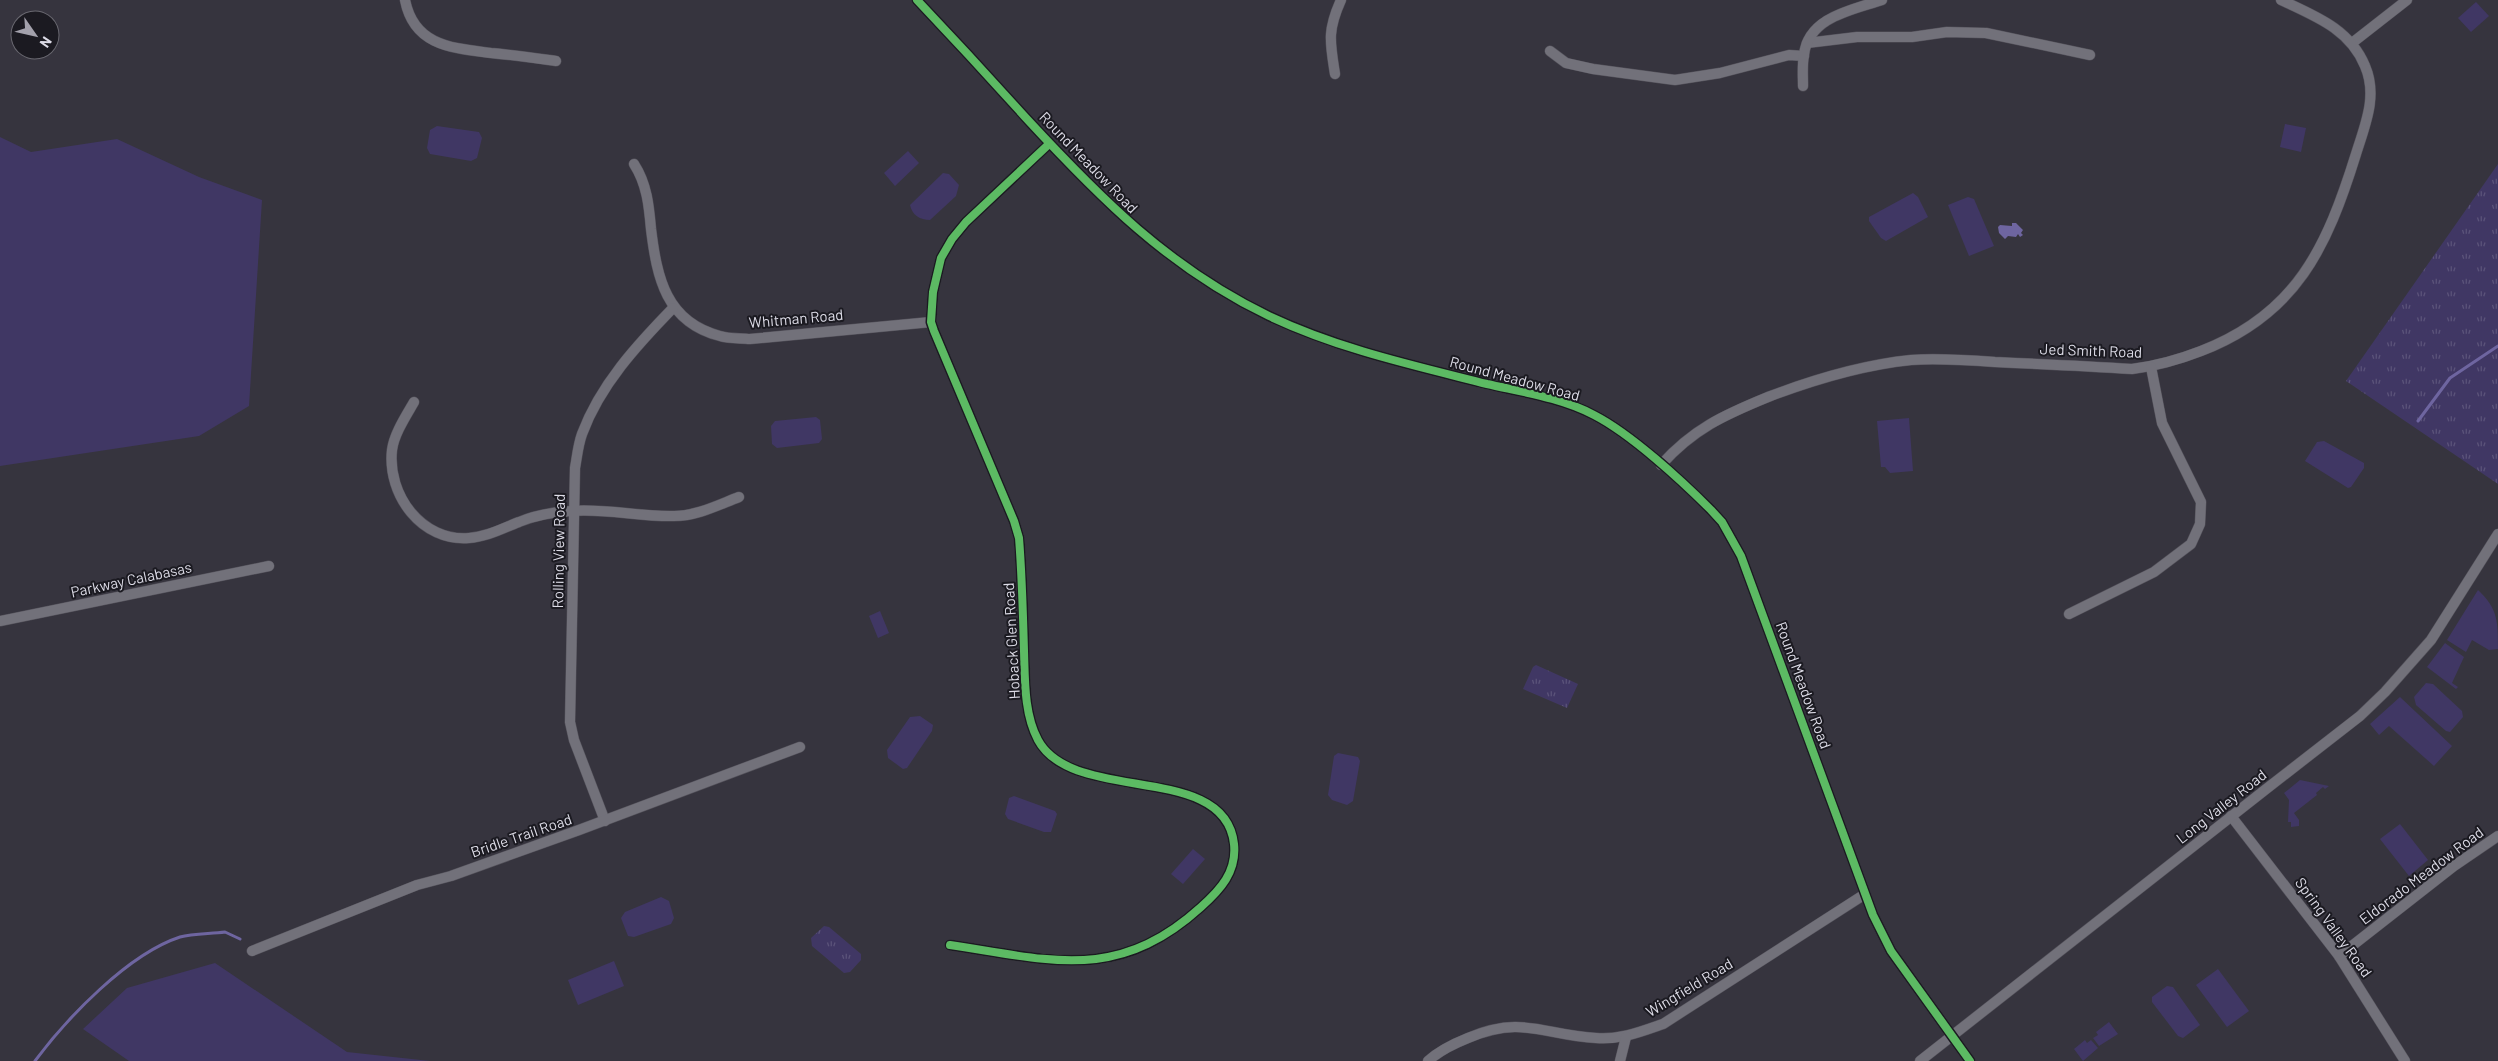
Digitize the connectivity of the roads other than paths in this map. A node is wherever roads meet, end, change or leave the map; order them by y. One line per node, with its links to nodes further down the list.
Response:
1 (405, 0): 12 (street)
2 (917, 0): 15 (street, Round Meadow Road)
3 (1340, 0): 13 (street)
4 (1882, 0): 7 (street)
5 (2281, 0): 8 (street, Jed Smith Road)
6 (2407, 0): 8 (street)
7 (1807, 43): 10 (street); 11 (street)
8 (2352, 43): 19 (street, Jed Smith Road)
9 (1550, 51): 11 (street)
10 (2090, 55)
11 (1804, 56): 14 (street)
12 (556, 61)
13 (1335, 74)
14 (1803, 86)
15 (1049, 144): 18 (street, Hoback Glen Road); 21 (street, Round Meadow Road)
16 (634, 164): 17 (street, Whitman Road)
17 (673, 308): 18 (street, Whitman Road); 23 (street, Rolling View Road)
18 (931, 322): 33 (street, Hoback Glen Road)
19 (2151, 367): 21 (street, Jed Smith Road); 26 (street)
20 (414, 402): 23 (street)
21 (1661, 466): 32 (street, Round Meadow Road)
22 (739, 498): 23 (street)
23 (574, 511): 30 (street, Rolling View Road)
24 (2498, 534): 29 (street, Long Valley Road)
25 (269, 566): 27 (street, Parkway Calabasas)
26 (2069, 614)
27 (0, 621)
28 (800, 747): 30 (street, Bridle Trail Road)
29 (2231, 816): 35 (street, Spring Valley Road); 36 (street, Long Valley Road)
30 (605, 821): 34 (street, Bridle Trail Road)
31 (2498, 836): 35 (street, Eldorado Meadow Road)
32 (1865, 894): 36 (street, Round Meadow Road); 37 (street, Wingfield Road)
33 (950, 946)
34 (252, 950)
35 (2339, 956): 42 (street, Spring Valley Road)
36 (1952, 1036): 40 (street, Long Valley Road); 41 (street, Round Meadow Road)
37 (1626, 1037): 38 (street, Wingfield Road); 39 (street)
38 (1428, 1061)
39 (1620, 1061)
40 (1920, 1061)
41 (1970, 1061)
42 (2405, 1061)

